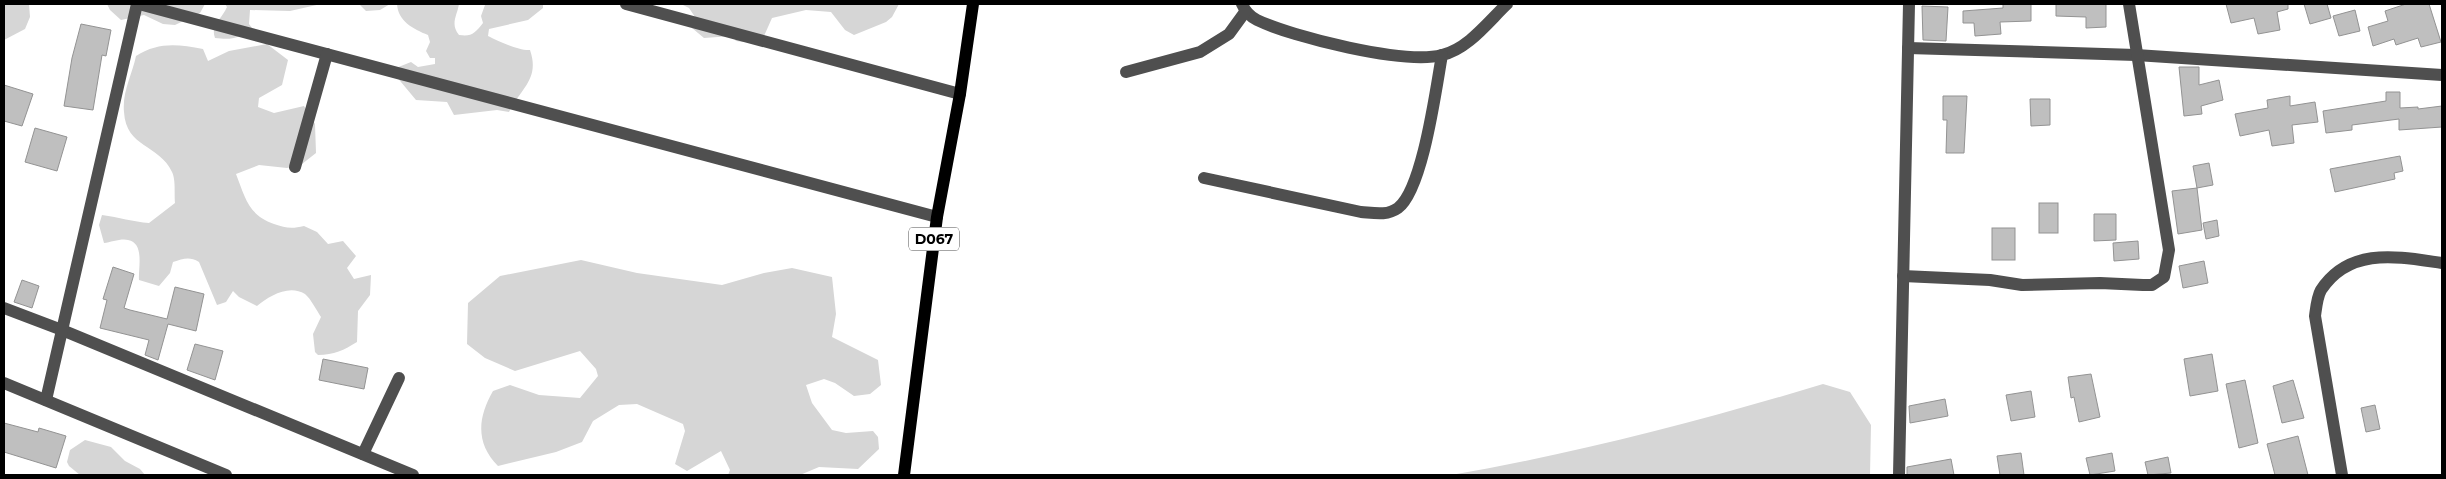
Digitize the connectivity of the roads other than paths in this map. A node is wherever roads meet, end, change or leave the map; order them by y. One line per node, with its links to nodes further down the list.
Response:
1 (138, 4): 9 (street); 21 (street)
2 (626, 4): 14 (street)
3 (974, 4): 14 (main road, D067)
4 (1507, 4): 11 (street)
5 (1909, 4): 8 (street)
6 (2129, 4): 10 (street)
7 (1244, 8): 11 (street); 12 (street)
8 (1908, 48): 10 (street); 19 (street)
9 (327, 54): 15 (street); 17 (street)
10 (2136, 55): 13 (street); 19 (street)
11 (1442, 56): 16 (street)
12 (1126, 72)
13 (2442, 75)
14 (960, 94): 17 (main road, D067)
15 (295, 167)
16 (1204, 178)
17 (937, 217): 28 (main road, D067)
18 (2442, 263): 30 (street)
19 (1902, 276): 29 (street)
20 (4, 308): 21 (street)
21 (62, 330): 24 (street); 25 (street)
22 (399, 378): 25 (street)
23 (4, 383): 24 (street)
24 (46, 400): 26 (street)
25 (363, 454): 27 (street)
26 (226, 475)
27 (413, 475)
28 (904, 475)
29 (1899, 475)
30 (2342, 475)

